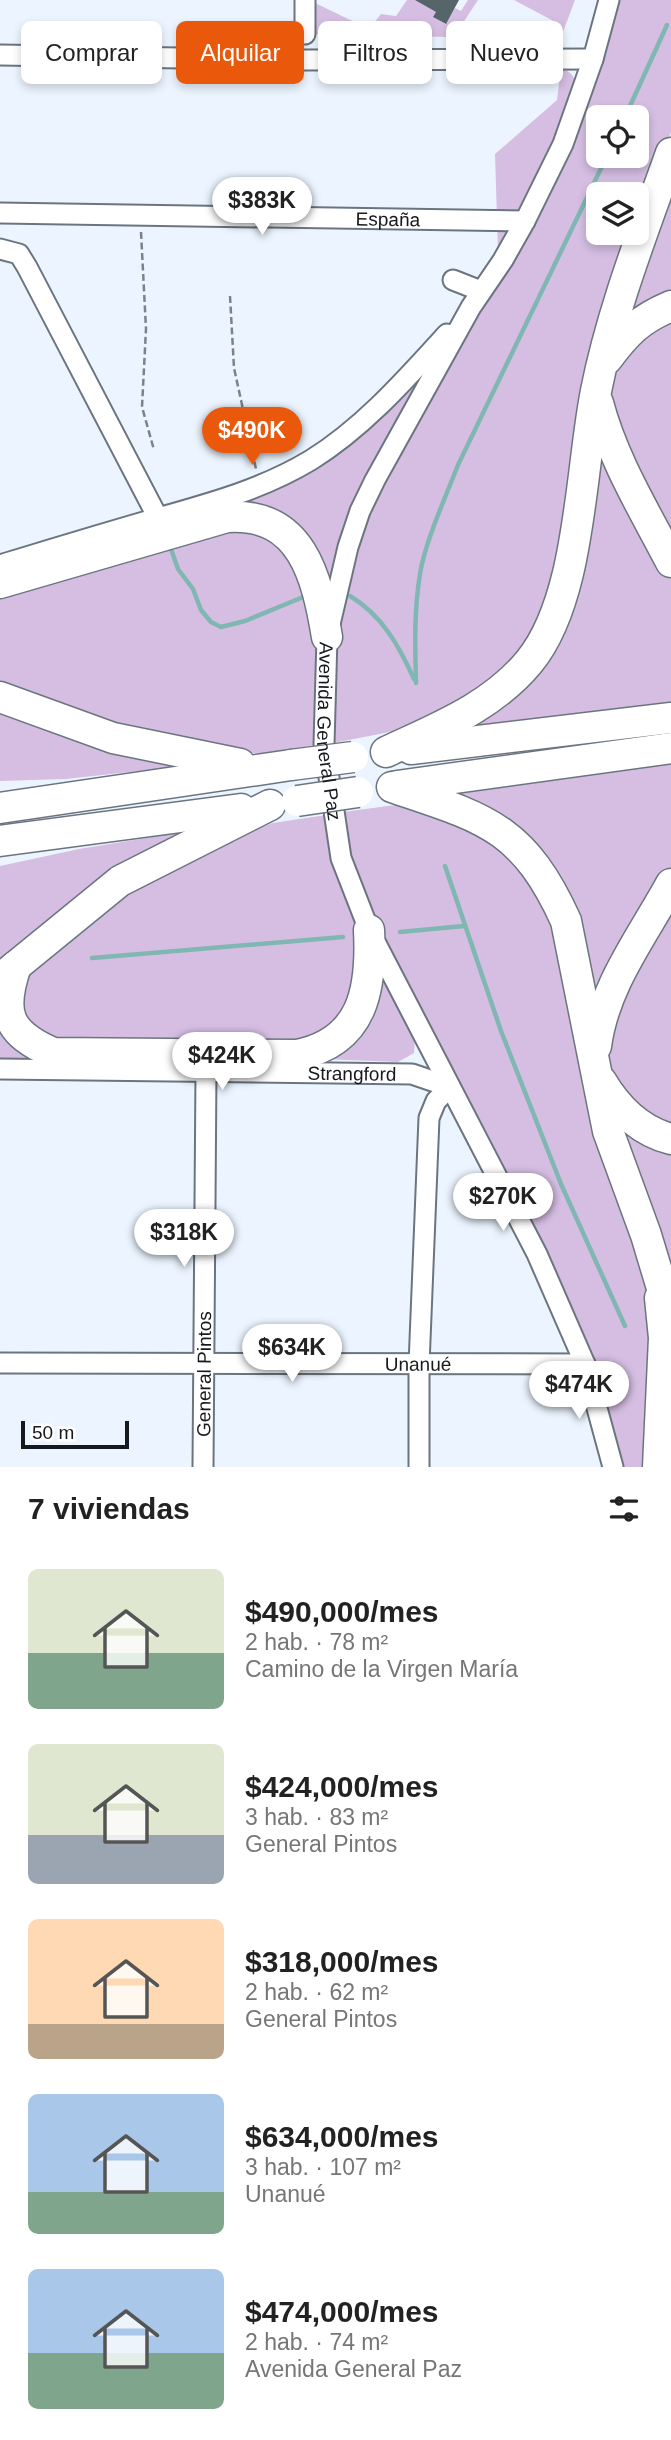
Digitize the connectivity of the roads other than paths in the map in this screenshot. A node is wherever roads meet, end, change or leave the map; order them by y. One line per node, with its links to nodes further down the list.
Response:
1 (305, 0): 3 (street)
2 (608, 0): 5 (street, Avenida General Paz)
3 (305, 34)
4 (0, 55): 5 (street)
5 (593, 59): 8 (street, Avenida General Paz)
6 (671, 153): 13 (highway)
7 (0, 213): 8 (street, España)
8 (526, 220): 11 (street, Avenida General Paz)
9 (0, 249): 15 (street)
10 (453, 279): 11 (street)
11 (476, 299): 14 (street); 19 (street, Avenida General Paz)
12 (671, 306): 13 (highway)
13 (599, 378): 16 (highway); 23 (highway)
14 (239, 506): 15 (street); 18 (highway); 19 (highway)
15 (158, 518): 17 (street)
16 (671, 562)
17 (0, 565)
18 (0, 583)
19 (327, 637): 34 (street, Avenida General Paz)
20 (0, 696): 24 (highway)
21 (668, 719): 23 (highway)
22 (670, 748): 25 (highway)
23 (386, 752): 24 (highway, bridge)
24 (278, 767): 27 (highway)
25 (392, 787): 28 (highway, bridge); 38 (highway)
26 (0, 791): 27 (highway)
27 (70, 797): 29 (highway)
28 (283, 803): 30 (highway); 35 (highway)
29 (0, 808)
30 (75, 831): 31 (highway); 32 (highway)
31 (0, 841)
32 (0, 856)
33 (671, 884): 38 (highway)
34 (369, 930): 37 (highway); 41 (street, Avenida General Paz)
35 (8, 972): 36 (highway)
36 (50, 1061): 37 (highway); 39 (street, Strangford); 40 (street, Strangford)
37 (308, 1062): 40 (street, Strangford); 41 (street, Strangford)
38 (595, 1065): 42 (highway); 43 (highway)
39 (0, 1069)
40 (206, 1071): 46 (street, General Pintos)
41 (450, 1087): 47 (street, Avenida General Paz); 48 (street)
42 (671, 1139)
43 (656, 1270): 44 (highway); 52 (highway)
44 (671, 1318)
45 (0, 1363): 46 (street, Unanué)
46 (204, 1364): 48 (street, Unanué); 49 (street, General Pintos)
47 (584, 1364): 48 (street, Unanué); 51 (street, Avenida General Paz)
48 (419, 1365): 50 (street)
49 (203, 1467)
50 (419, 1467)
51 (613, 1467)
52 (658, 1467)

